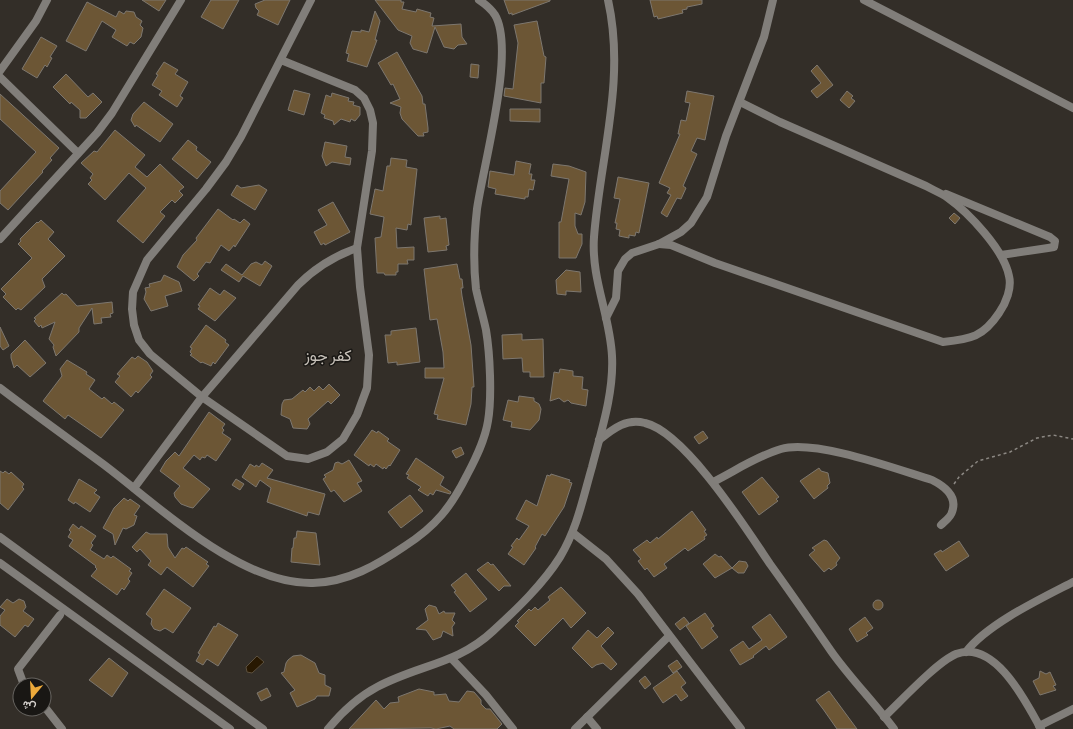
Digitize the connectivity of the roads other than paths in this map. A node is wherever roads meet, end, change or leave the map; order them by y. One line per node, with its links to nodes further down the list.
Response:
1 (47, 0): 9 (street)
2 (181, 0): 13 (street)
3 (311, 0): 8 (street)
4 (480, 0): 24 (street)
5 (608, 0): 19 (street)
6 (773, 0): 11 (street)
7 (864, 0): 12 (street)
8 (281, 60): 17 (street); 21 (street)
9 (0, 71)
10 (0, 78): 13 (street)
11 (740, 102): 14 (street); 16 (street)
12 (1073, 108)
13 (78, 153): 15 (street)
14 (926, 186): 18 (street); 18 (street)
15 (0, 239)
16 (659, 244): 18 (street); 19 (street)
17 (357, 248): 21 (street); 21 (street)
18 (1001, 255)
19 (606, 318): 22 (street)
20 (0, 388): 24 (street)
21 (202, 397): 24 (street)
22 (599, 440): 23 (street); 26 (street)
23 (713, 482): 25 (street); 38 (street)
24 (134, 488)
25 (941, 525)
26 (573, 533): 31 (street); 33 (street)
27 (0, 537): 42 (street)
28 (0, 563): 41 (street)
29 (1073, 582): 32 (street)
30 (60, 615): 34 (street)
31 (669, 636): 37 (street); 47 (street)
32 (966, 652): 38 (street); 39 (street)
33 (452, 659): 43 (street); 44 (street)
34 (21, 677)
35 (1073, 709): 39 (street)
36 (52, 716): 40 (street)
37 (587, 717): 45 (street); 46 (street)
38 (884, 717): 48 (street)
39 (1040, 727)
40 (62, 729)
41 (230, 729)
42 (263, 729)
43 (328, 729)
44 (513, 729)
45 (575, 729)
46 (597, 729)
47 (741, 729)
48 (894, 729)

